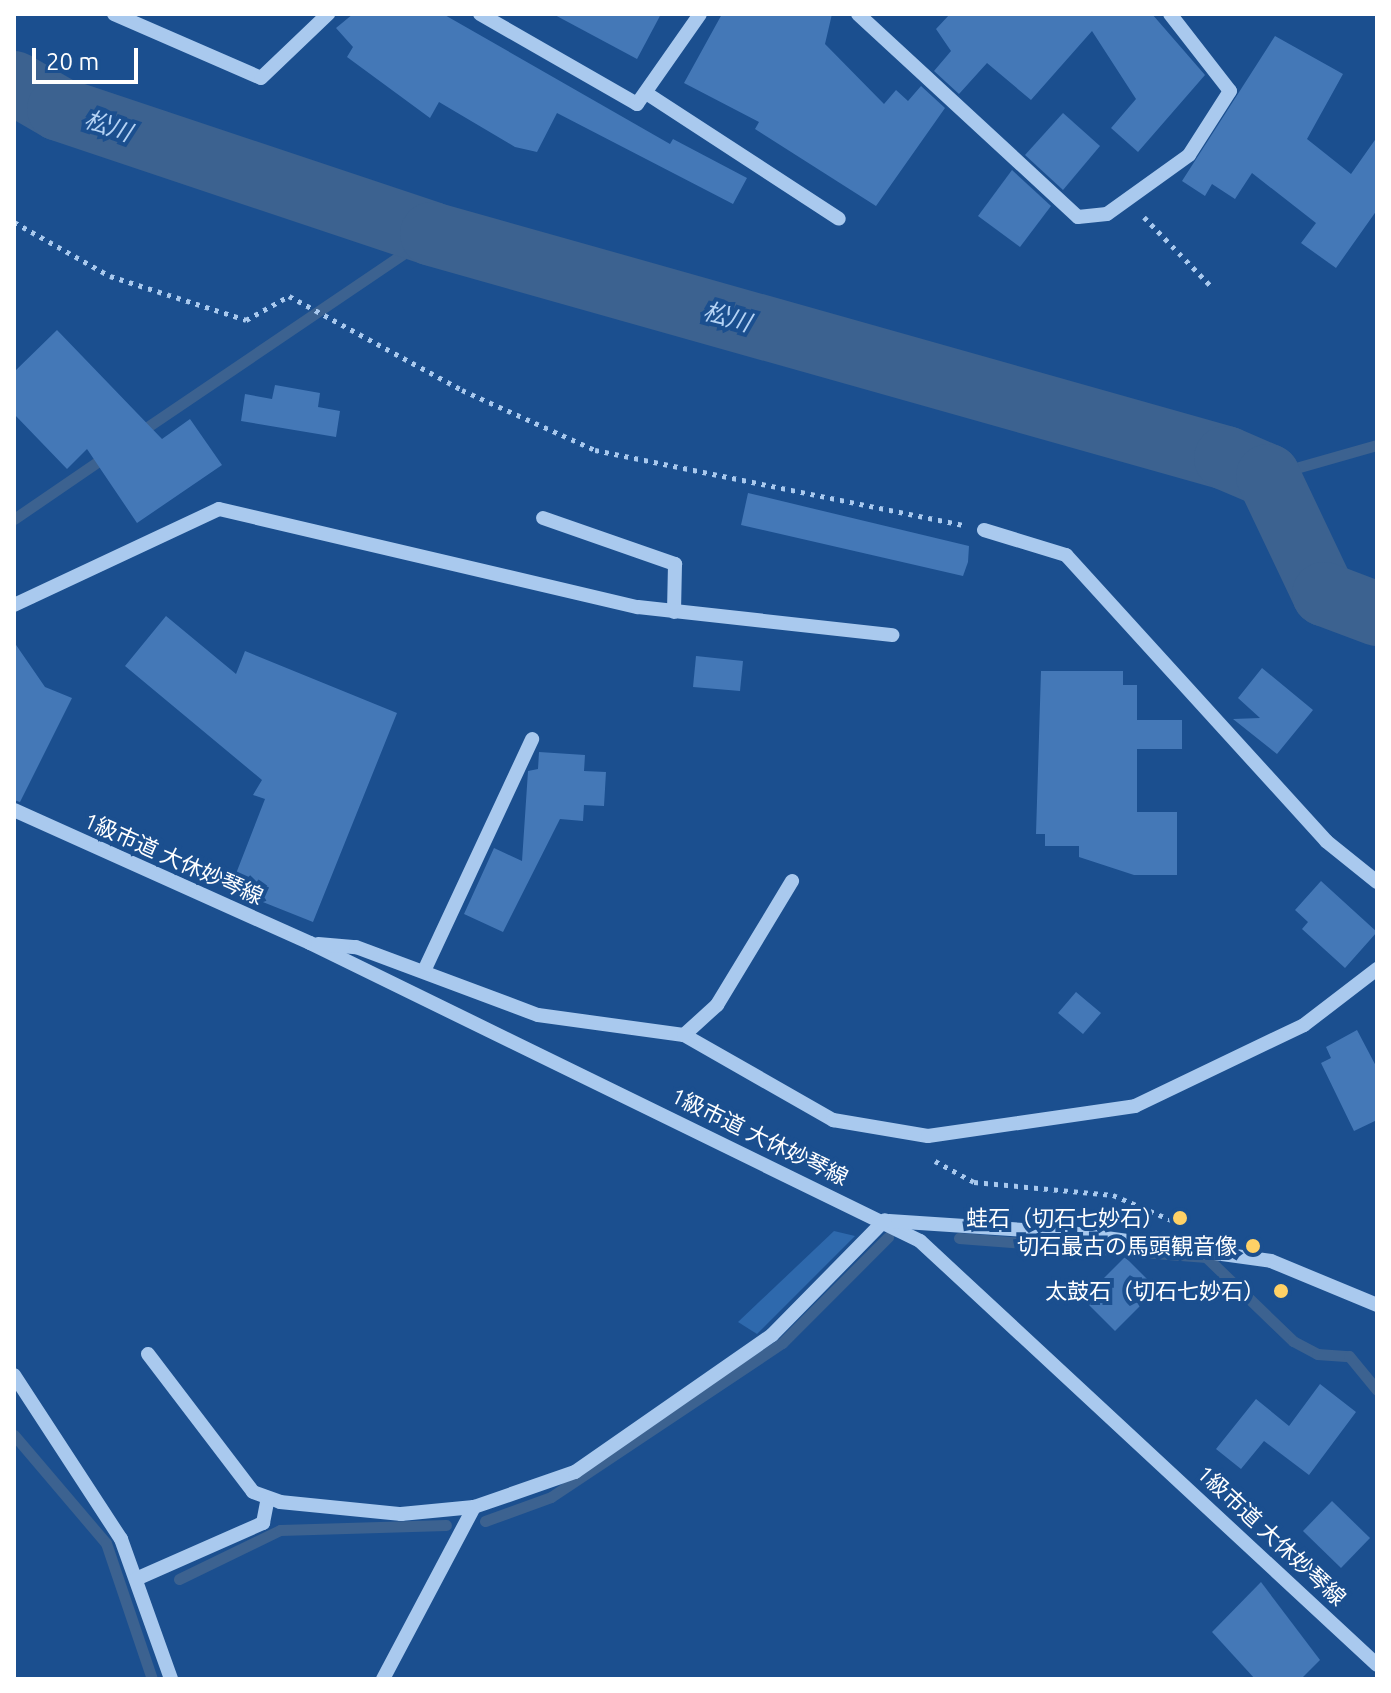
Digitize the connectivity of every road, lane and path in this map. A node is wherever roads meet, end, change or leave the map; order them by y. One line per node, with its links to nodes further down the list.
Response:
1 (114, 14): 7 (street)
2 (328, 14): 7 (street)
3 (480, 14): 8 (street)
4 (700, 14): 8 (street)
5 (858, 14): 9 (street)
6 (1170, 14): 9 (street)
7 (133, 18)
8 (646, 93): 10 (street)
9 (1126, 199): 12 (path)
10 (839, 219)
11 (14, 222): 14 (path)
12 (1210, 285)
13 (543, 518): 16 (street)
14 (984, 530): 21 (street)
15 (14, 605): 16 (street)
16 (674, 612): 17 (street)
17 (892, 635)
18 (532, 739): 24 (street)
19 (14, 810): 22 (street, 1級市道 大休妙琴線)
20 (792, 881): 25 (street)
21 (1377, 882)
22 (310, 943): 24 (street); 27 (street, 1級市道 大休妙琴線)
23 (1377, 969): 25 (street)
24 (424, 971): 25 (street)
25 (684, 1035)
26 (929, 1155): 28 (path)
27 (885, 1220): 28 (street); 33 (street); 35 (street, 1級市道 大休妙琴線)
28 (1195, 1249): 29 (street)
29 (1377, 1305)
30 (148, 1354): 32 (street)
31 (14, 1375): 34 (street)
32 (268, 1498): 33 (street); 34 (street)
33 (474, 1507): 37 (street)
34 (136, 1579): 36 (street)
35 (1377, 1665)
36 (171, 1679)
37 (383, 1679)

